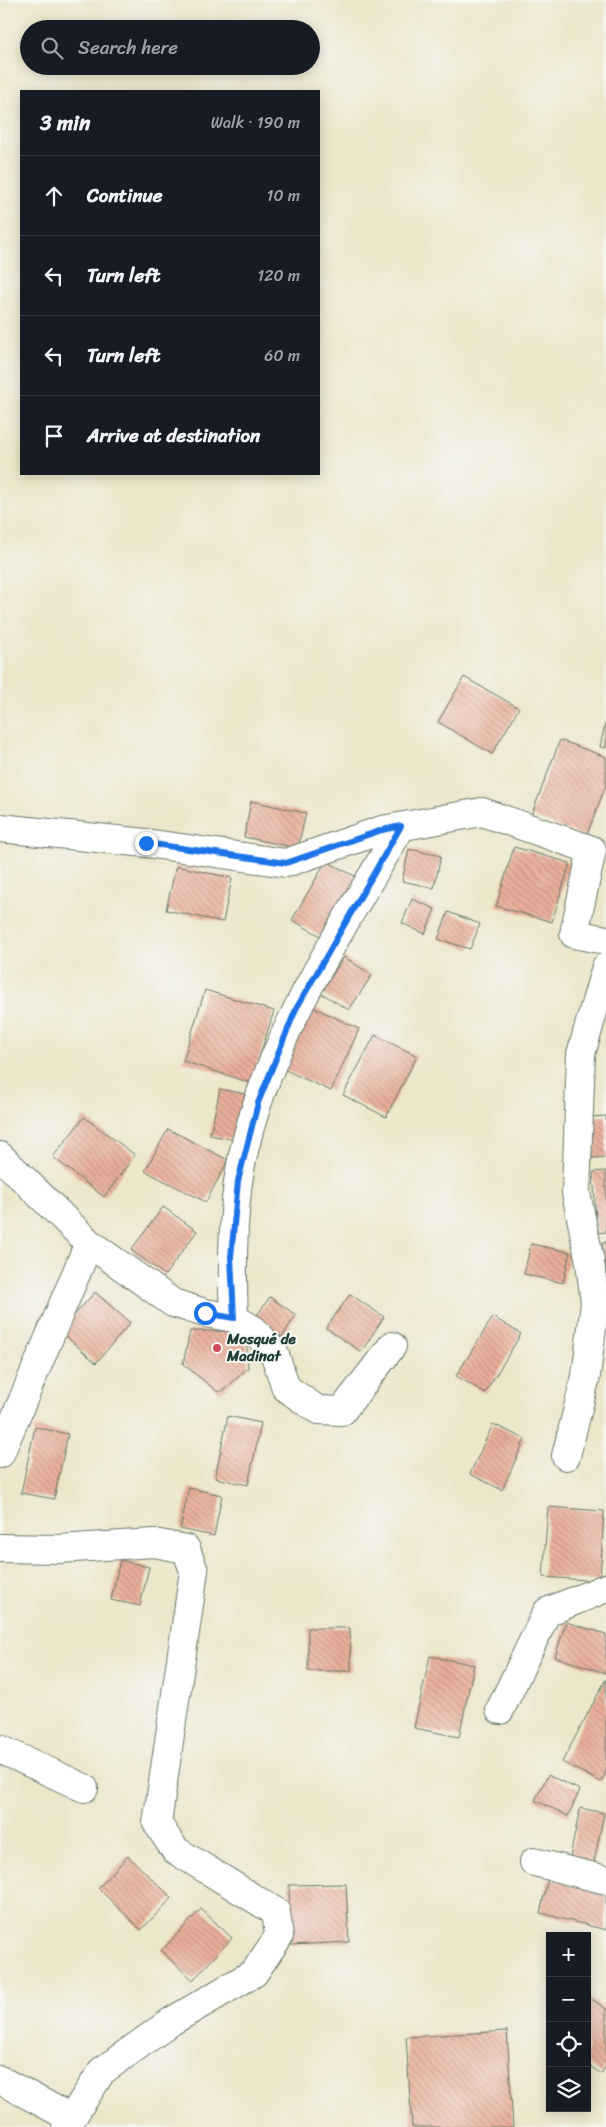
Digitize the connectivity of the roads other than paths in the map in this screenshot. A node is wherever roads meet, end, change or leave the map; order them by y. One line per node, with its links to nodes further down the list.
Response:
1 (401, 826): 2 (street); 3 (street); 7 (street)
2 (0, 828)
3 (606, 940)
4 (606, 967): 10 (street)
5 (0, 1156): 6 (street)
6 (89, 1244): 7 (street); 9 (street)
7 (234, 1318): 8 (street)
8 (392, 1346)
9 (0, 1454)
10 (566, 1456)
11 (0, 1548): 19 (street)
12 (606, 1588): 13 (street)
13 (500, 1710)
14 (0, 1749): 15 (street)
15 (84, 1788)
16 (534, 1862): 17 (street)
17 (606, 1880)
18 (0, 2080): 19 (street)
19 (68, 2123)

